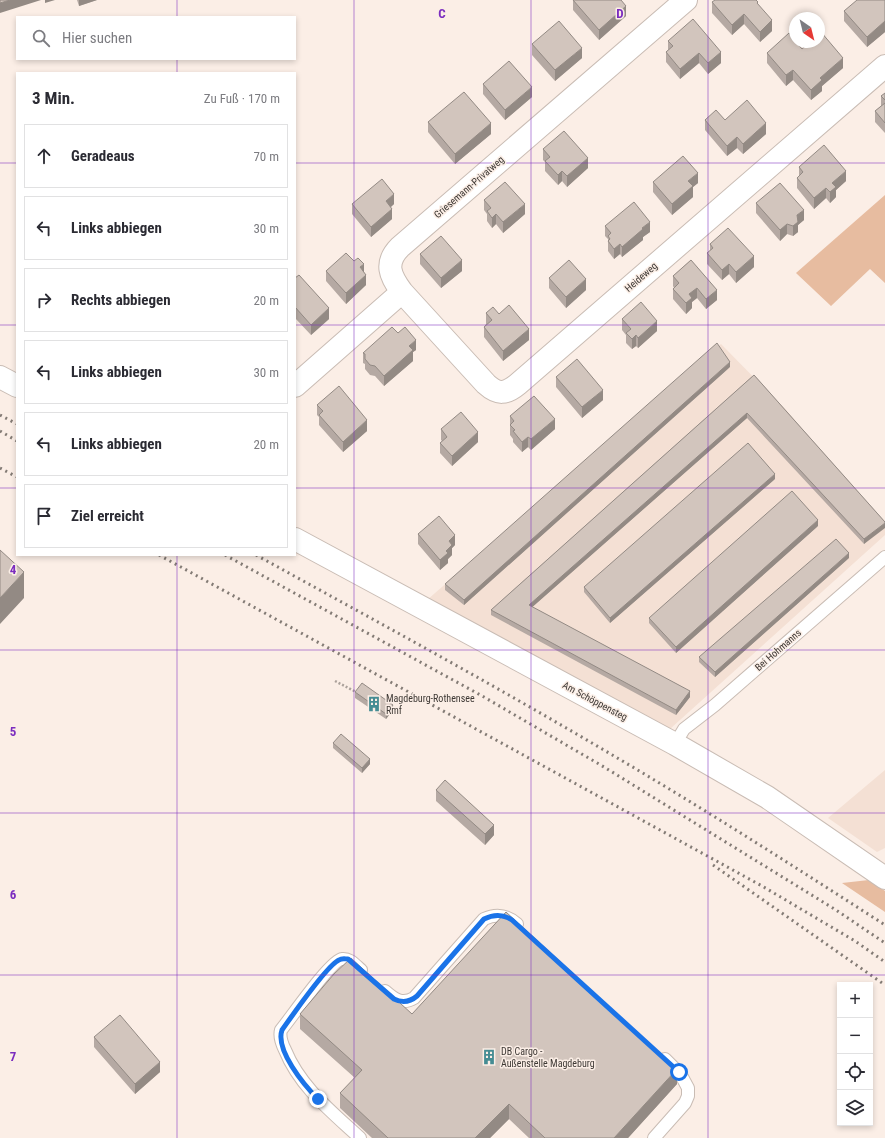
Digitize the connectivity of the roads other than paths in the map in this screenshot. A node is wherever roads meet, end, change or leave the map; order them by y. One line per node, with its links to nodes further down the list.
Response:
1 (686, 0): 3 (street, Griesemann-Privatweg)
2 (885, 66): 3 (street, Heideweg)
3 (402, 292): 6 (street)
4 (0, 376): 5 (street)
5 (16, 385)
6 (296, 385)
7 (296, 540): 9 (street, Am Schöppensteg)
8 (885, 557): 9 (lane, Bei Hohmanns)
9 (675, 744): 10 (street, Am Schöppensteg)
10 (885, 878)
11 (524, 930): 13 (lane)
12 (367, 976): 15 (lane)
13 (379, 986)
14 (656, 1051): 16 (lane)
15 (360, 1138)
16 (654, 1138)

